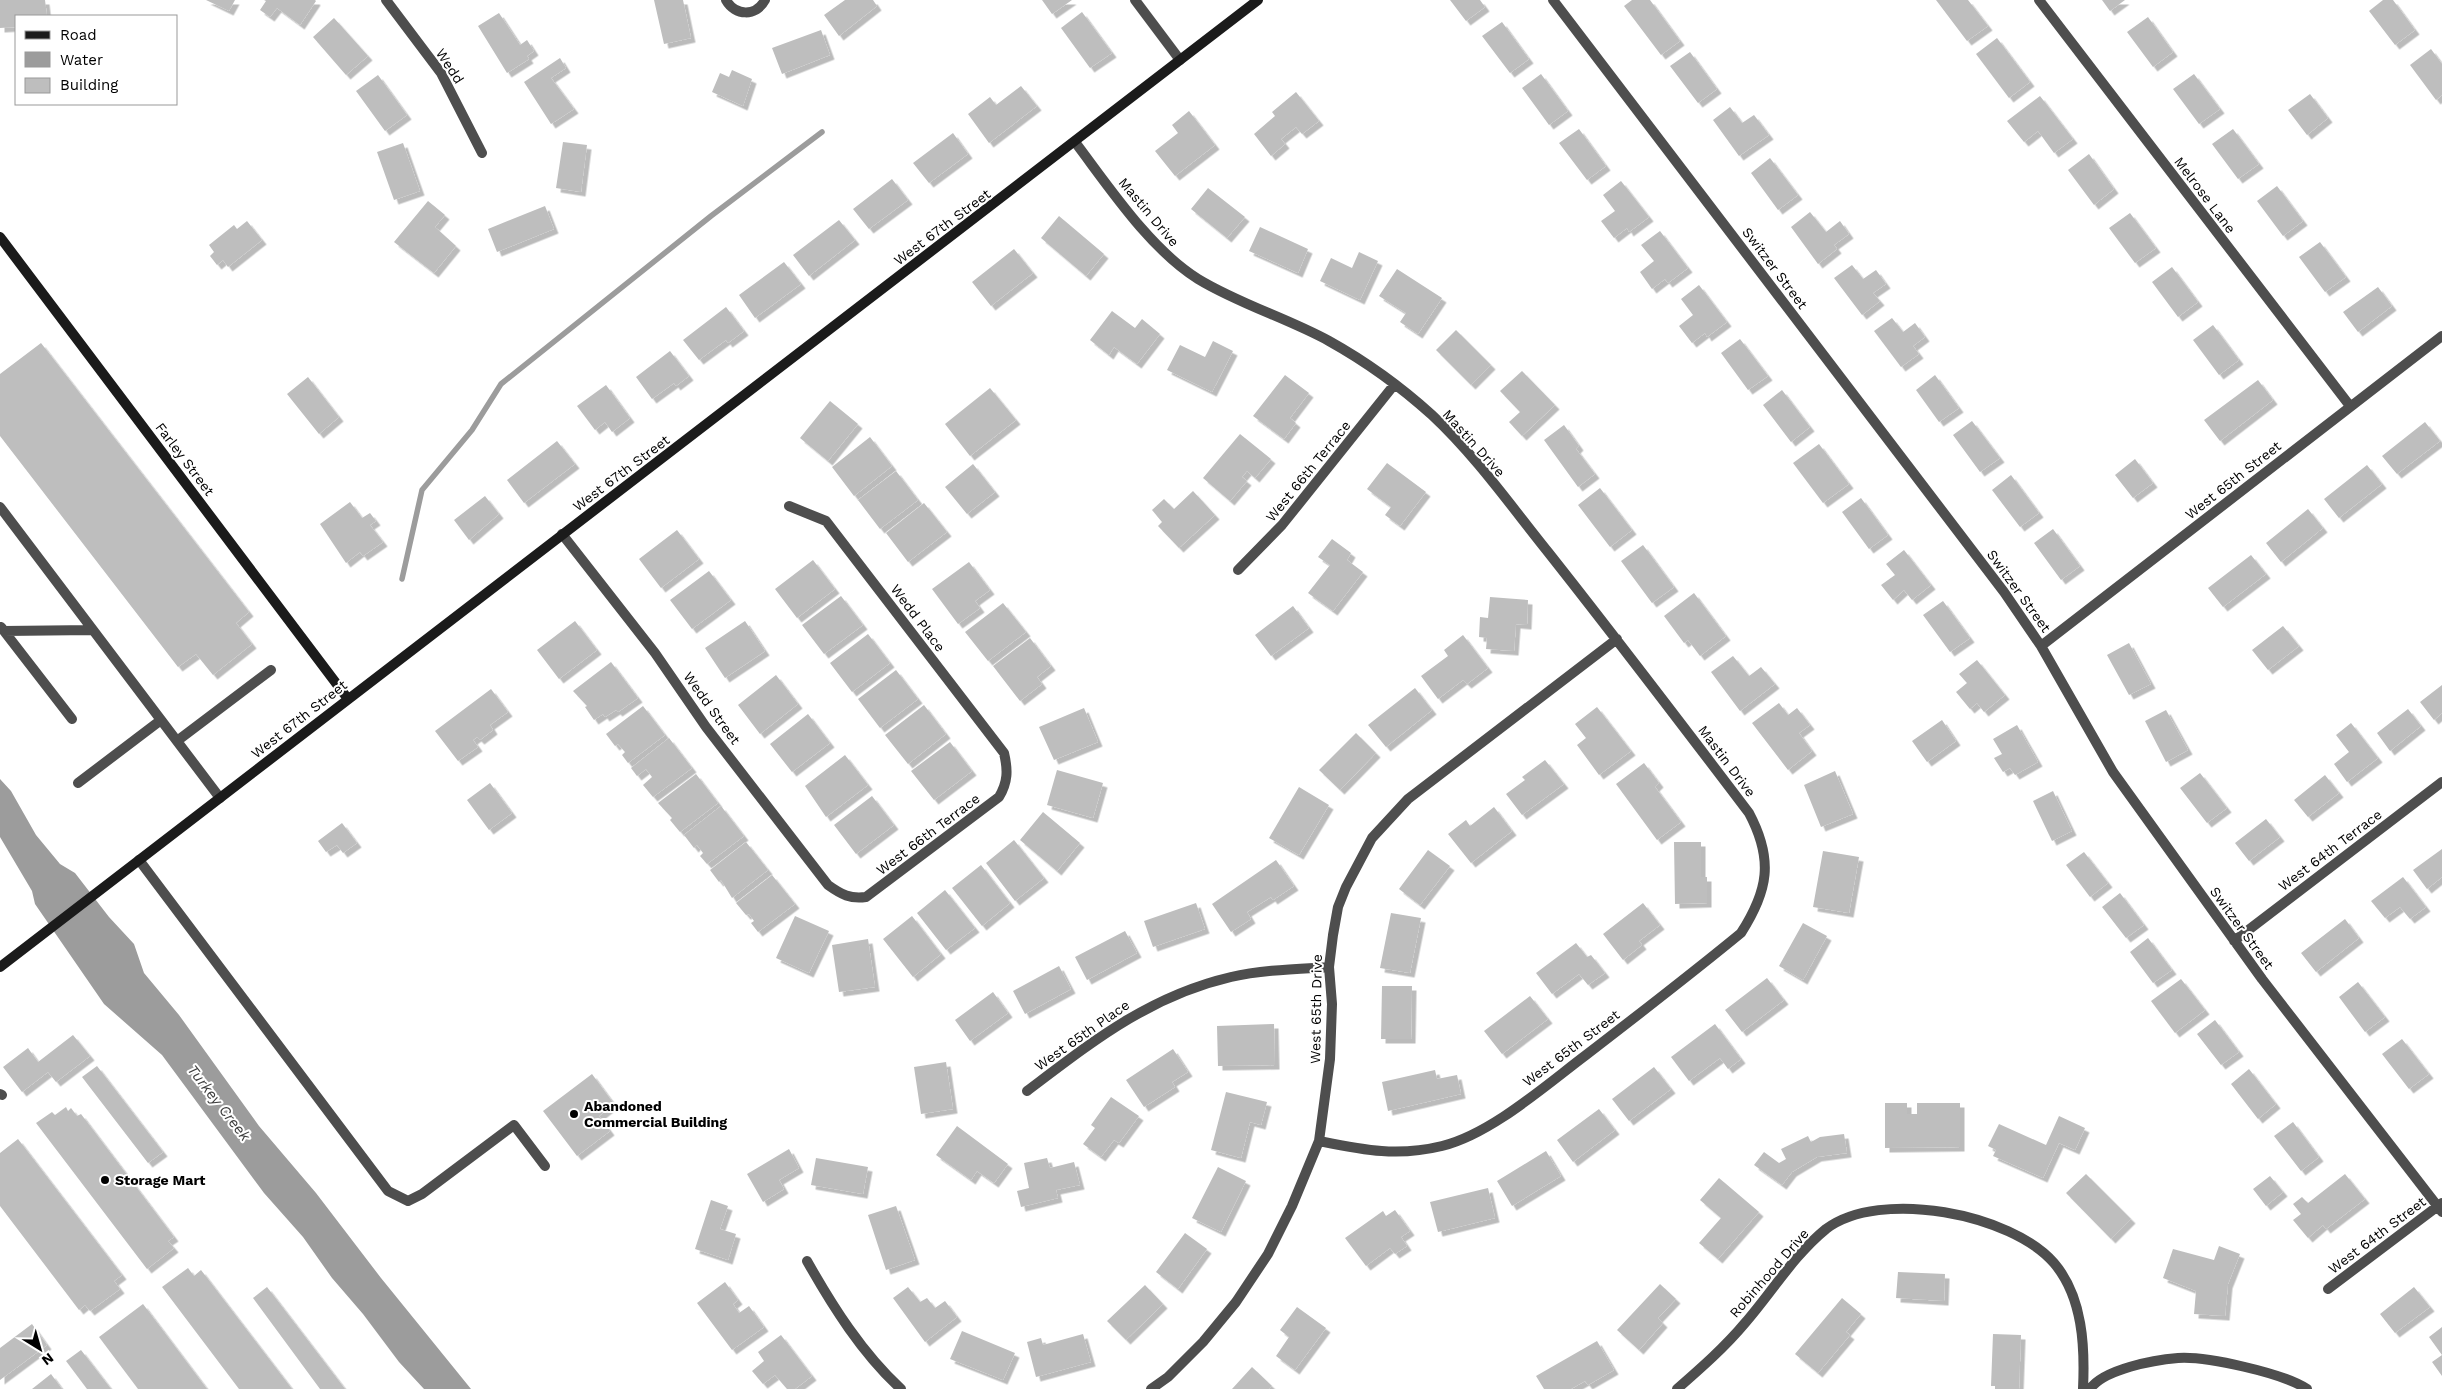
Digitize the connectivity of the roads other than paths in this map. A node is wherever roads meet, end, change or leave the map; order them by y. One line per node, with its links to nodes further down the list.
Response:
1 (386, 0): 10 (street, Wedd)
2 (726, 0): 3 (street)
3 (765, 0)
4 (1135, 0): 8 (street)
5 (1258, 0): 8 (street, West 67th Street)
6 (1553, 0): 22 (street, Switzer Street)
7 (2039, 0): 14 (street, Melrose Lane)
8 (1180, 60): 9 (street, West 67th Street)
9 (1075, 142): 13 (street, Mastin Drive); 17 (street, West 67th Street)
10 (482, 153)
11 (0, 237): 24 (street, Farley Street)
12 (2442, 336): 14 (street, West 65th Street)
13 (1394, 385): 18 (street, West 66th Terrace); 21 (street, Mastin Drive)
14 (2350, 406): 22 (street, West 65th Street)
15 (789, 506): 28 (street, Wedd Place)
16 (0, 507): 20 (street)
17 (562, 534): 24 (street, West 67th Street); 34 (street, Wedd Street)
18 (1238, 570)
19 (2, 629): 20 (street); 25 (street)
20 (93, 630): 26 (street)
21 (1617, 639): 32 (street, Mastin Drive); 37 (street, West 65th Drive)
22 (2041, 646): 35 (street, Switzer Street)
23 (271, 670): 27 (street)
24 (348, 698): 31 (street, West 67th Street)
25 (72, 719)
26 (161, 720): 27 (street); 30 (street)
27 (177, 741): 31 (street)
28 (1007, 766): 34 (street, West 66th Terrace)
29 (2442, 782): 35 (street, West 64th Terrace)
30 (78, 783)
31 (220, 798): 33 (street, West 67th Street)
32 (1764, 855): 39 (street, West 65th Street)
33 (139, 860): 36 (street, West 67th Street); 40 (street)
34 (842, 895)
35 (2234, 940): 41 (street, Switzer Street)
36 (0, 967)
37 (1329, 967): 38 (street, West 65th Place); 39 (street, West 65th Drive)
38 (1027, 1091)
39 (1319, 1141): 45 (street, West 65th Drive)
40 (545, 1166)
41 (2440, 1207): 43 (street, West 64th Street)
42 (807, 1261): 44 (street)
43 (2328, 1289)
44 (901, 1389)
45 (1151, 1389)
46 (1677, 1389): 47 (street, Robinhood Drive)
47 (2083, 1389)
48 (2090, 1389): 49 (street)
49 (2307, 1389)

